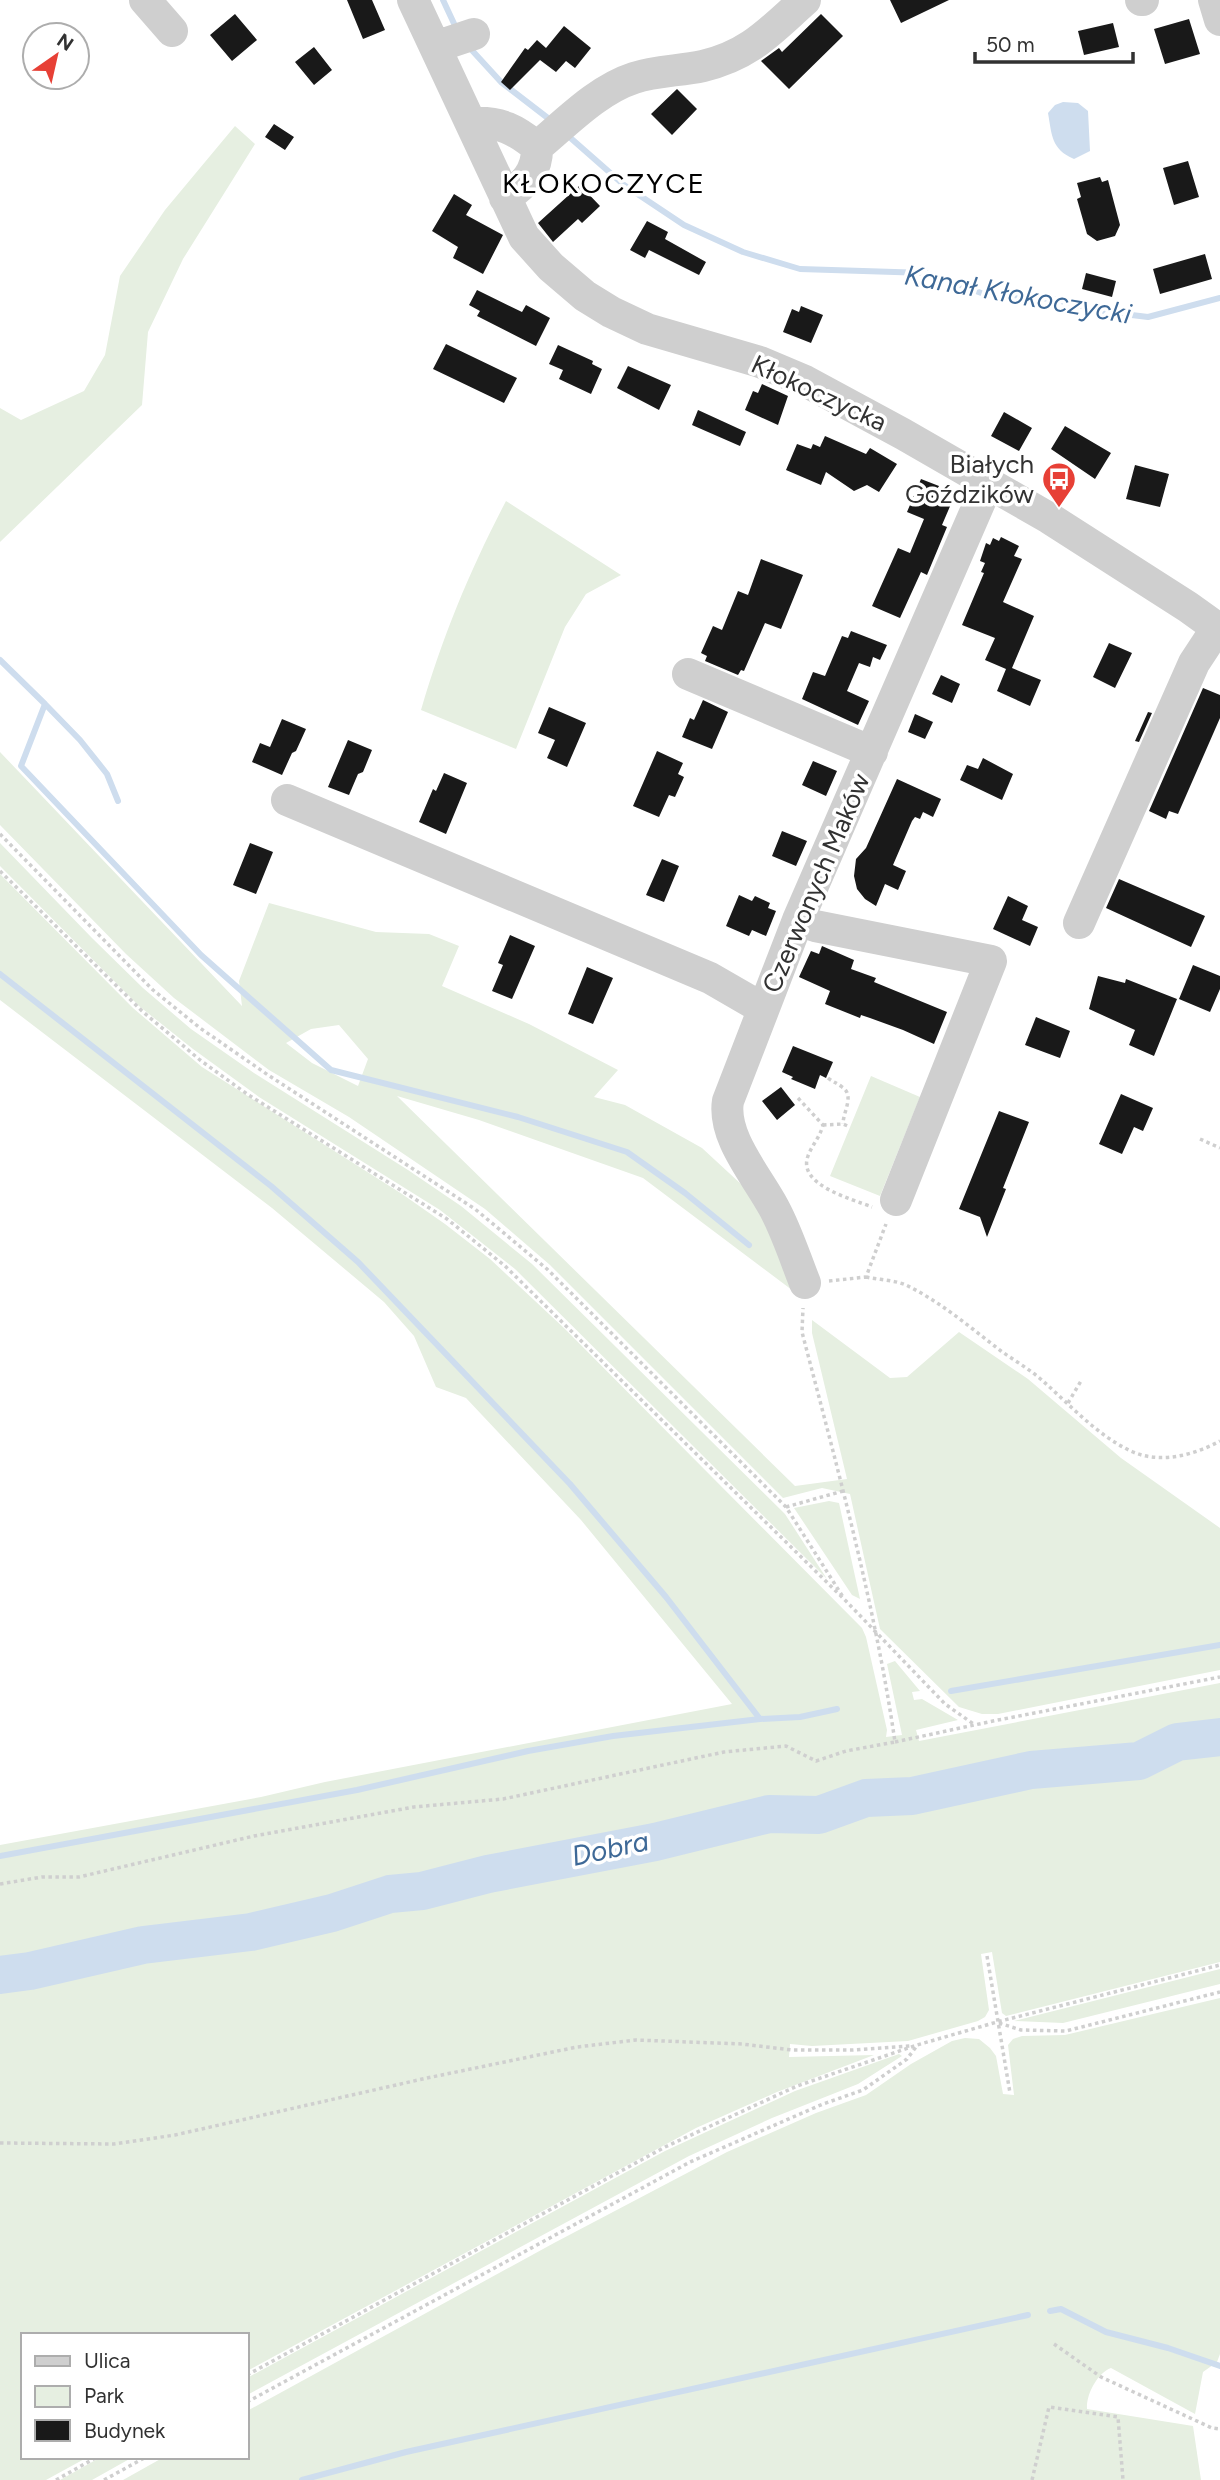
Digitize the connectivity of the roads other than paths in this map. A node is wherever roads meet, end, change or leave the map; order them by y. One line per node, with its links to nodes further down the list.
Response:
1 (145, 0): 6 (street)
2 (413, 0): 8 (street, Kłokoczycka)
3 (805, 0): 10 (street)
4 (1214, 0): 5 (street)
5 (1220, 20)
6 (172, 31)
7 (474, 34): 8 (street)
8 (435, 47): 9 (street, Kłokoczycka)
9 (472, 123): 10 (street); 11 (street, Kłokoczycka)
10 (552, 134): 11 (street)
11 (505, 198): 12 (street, Kłokoczycka)
12 (988, 483): 13 (street, Kłokoczycka); 15 (street, Czerwonych Maków)
13 (1218, 629): 18 (street)
14 (688, 674): 15 (street)
15 (872, 752): 17 (street, Czerwonych Maków)
16 (287, 800): 19 (street)
17 (798, 920): 19 (street, Czerwonych Maków); 20 (street)
18 (1079, 923)
19 (762, 1008): 21 (street, Czerwonych Maków)
20 (886, 1204)
21 (805, 1283)

